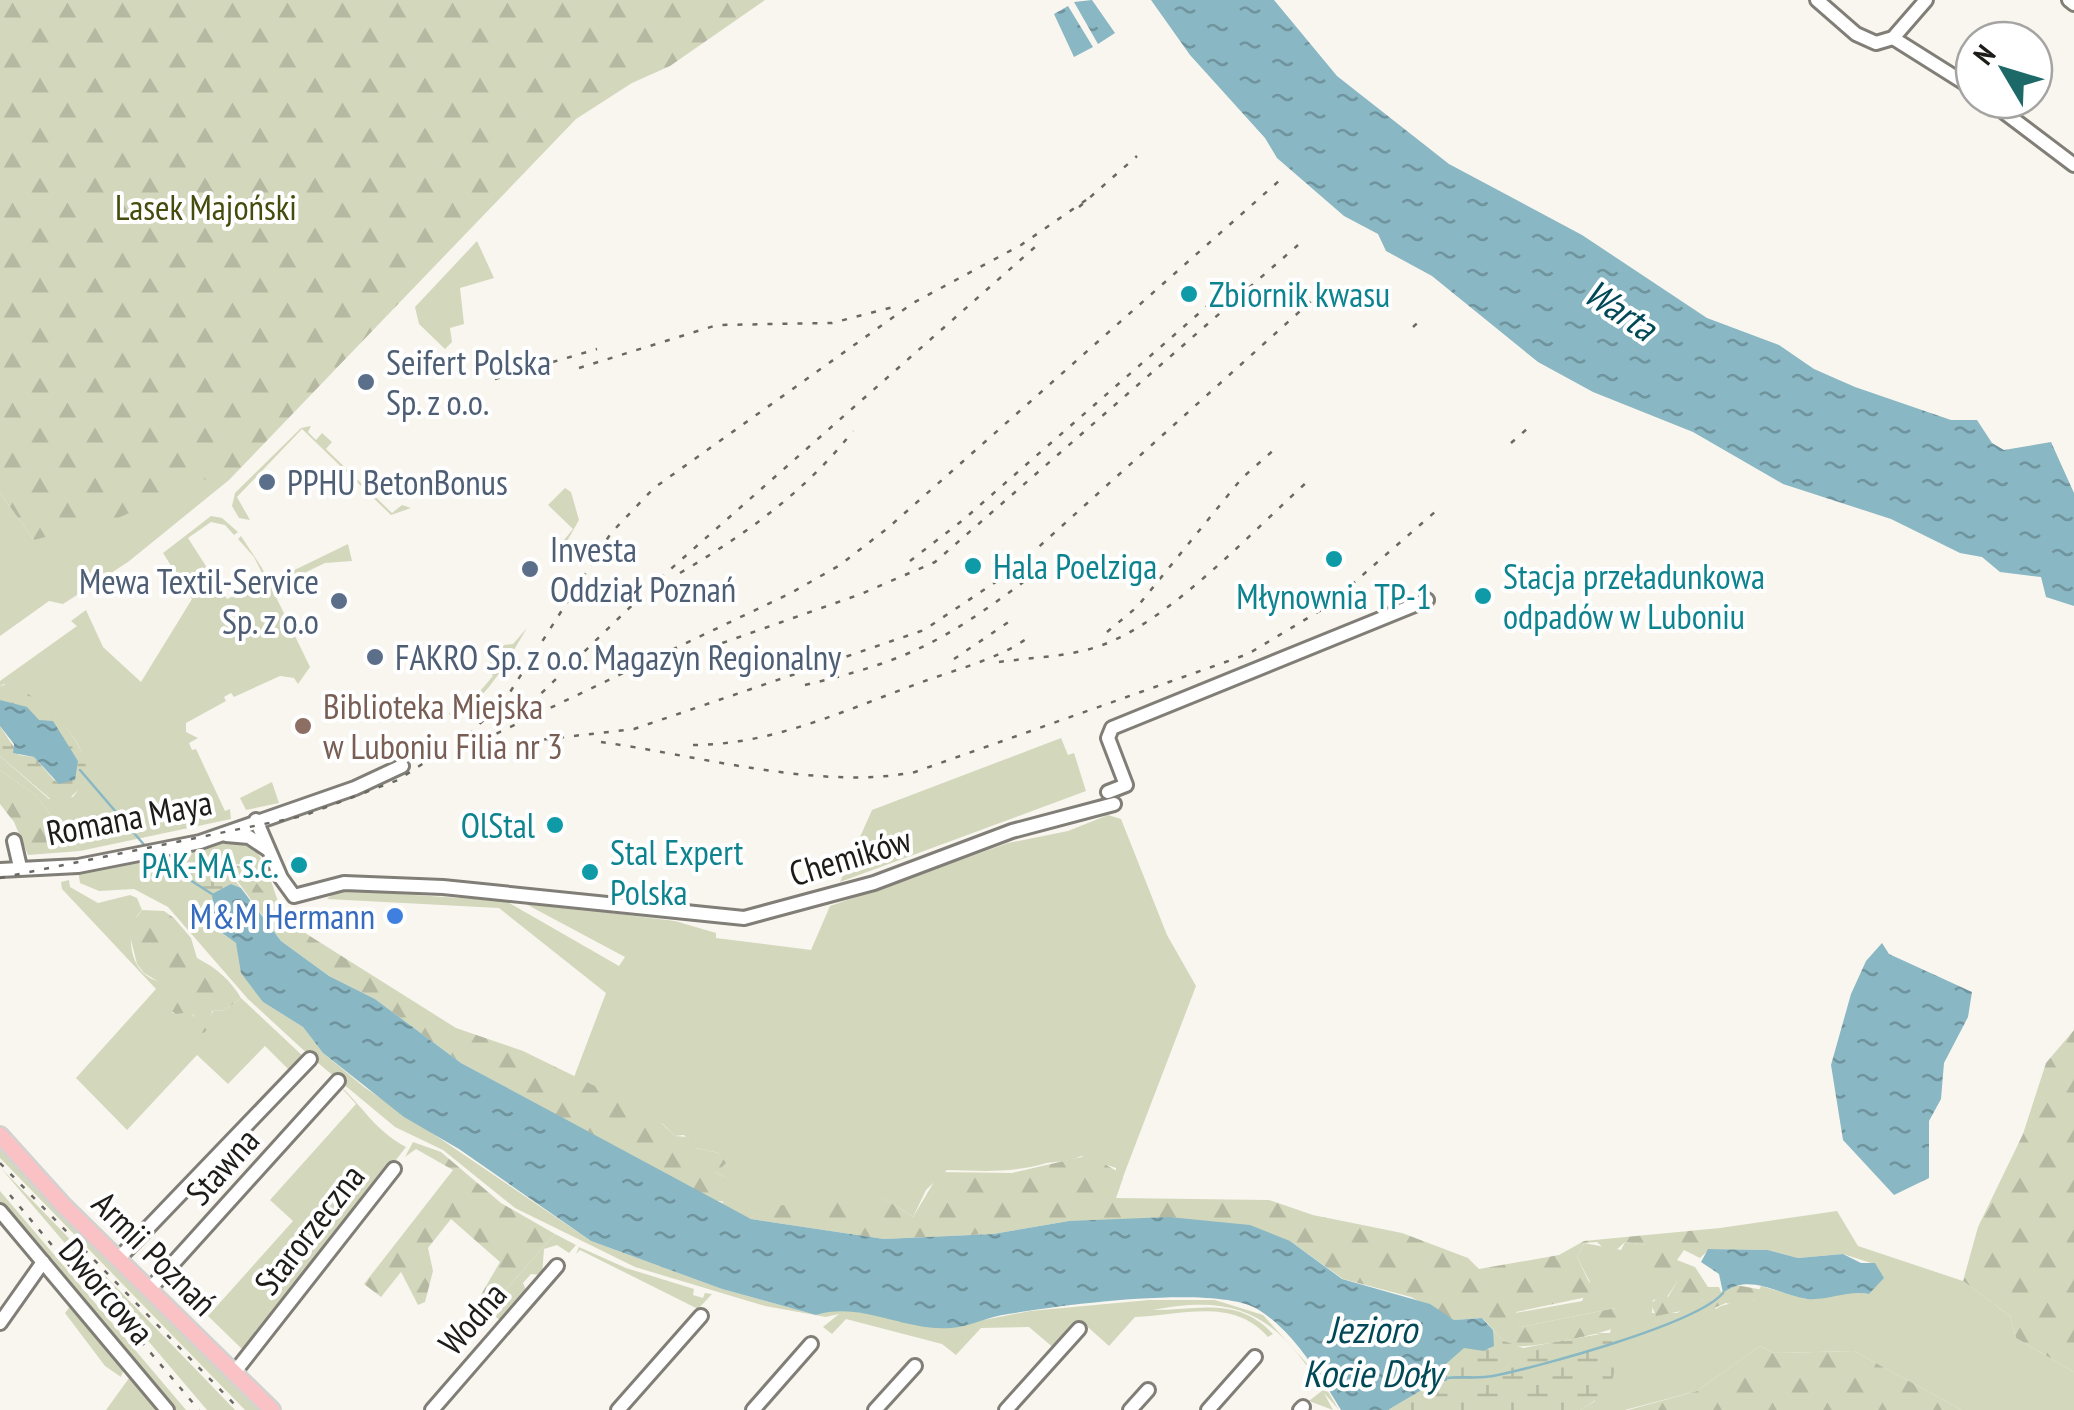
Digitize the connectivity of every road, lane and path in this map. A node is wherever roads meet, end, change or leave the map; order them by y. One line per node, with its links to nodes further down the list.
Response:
1 (1817, 0): 3 (street)
2 (1926, 0): 3 (street)
3 (1893, 38): 4 (street)
4 (1954, 76)
5 (2016, 120): 6 (street)
6 (2071, 159)
7 (1427, 600): 12 (street, Chemików)
8 (402, 766): 9 (street, Romana Maya)
9 (249, 822): 11 (street, Romana Maya); 12 (street, Chemików)
10 (14, 841): 13 (street)
11 (190, 841): 12 (street); 13 (street, Romana Maya)
12 (267, 850)
13 (23, 867): 14 (street, Romana Maya)
14 (0, 870)
15 (310, 1060): 20 (street)
16 (338, 1081): 23 (street, Stawna)
17 (0, 1135): 20 (main road, Armii Poznań)
18 (394, 1169): 30 (street, Starorzeczna)
19 (0, 1212): 21 (street, Dworcowa)
20 (118, 1259): 23 (main road, Armii Poznań)
21 (43, 1262): 25 (street); 32 (street, Dworcowa)
22 (557, 1266): 34 (street, Wodna)
23 (149, 1290): 30 (main road, Armii Poznań)
24 (701, 1316): 35 (street)
25 (0, 1323)
26 (1078, 1328): 38 (street)
27 (811, 1344): 36 (street)
28 (1256, 1357): 40 (street)
29 (915, 1366): 37 (street)
30 (234, 1373): 33 (main road, Armii Poznań)
31 (1148, 1390): 39 (street)
32 (168, 1410)
33 (272, 1410)
34 (432, 1410)
35 (618, 1410)
36 (753, 1410)
37 (875, 1410)
38 (1006, 1410)
39 (1130, 1410)
40 (1208, 1410)

